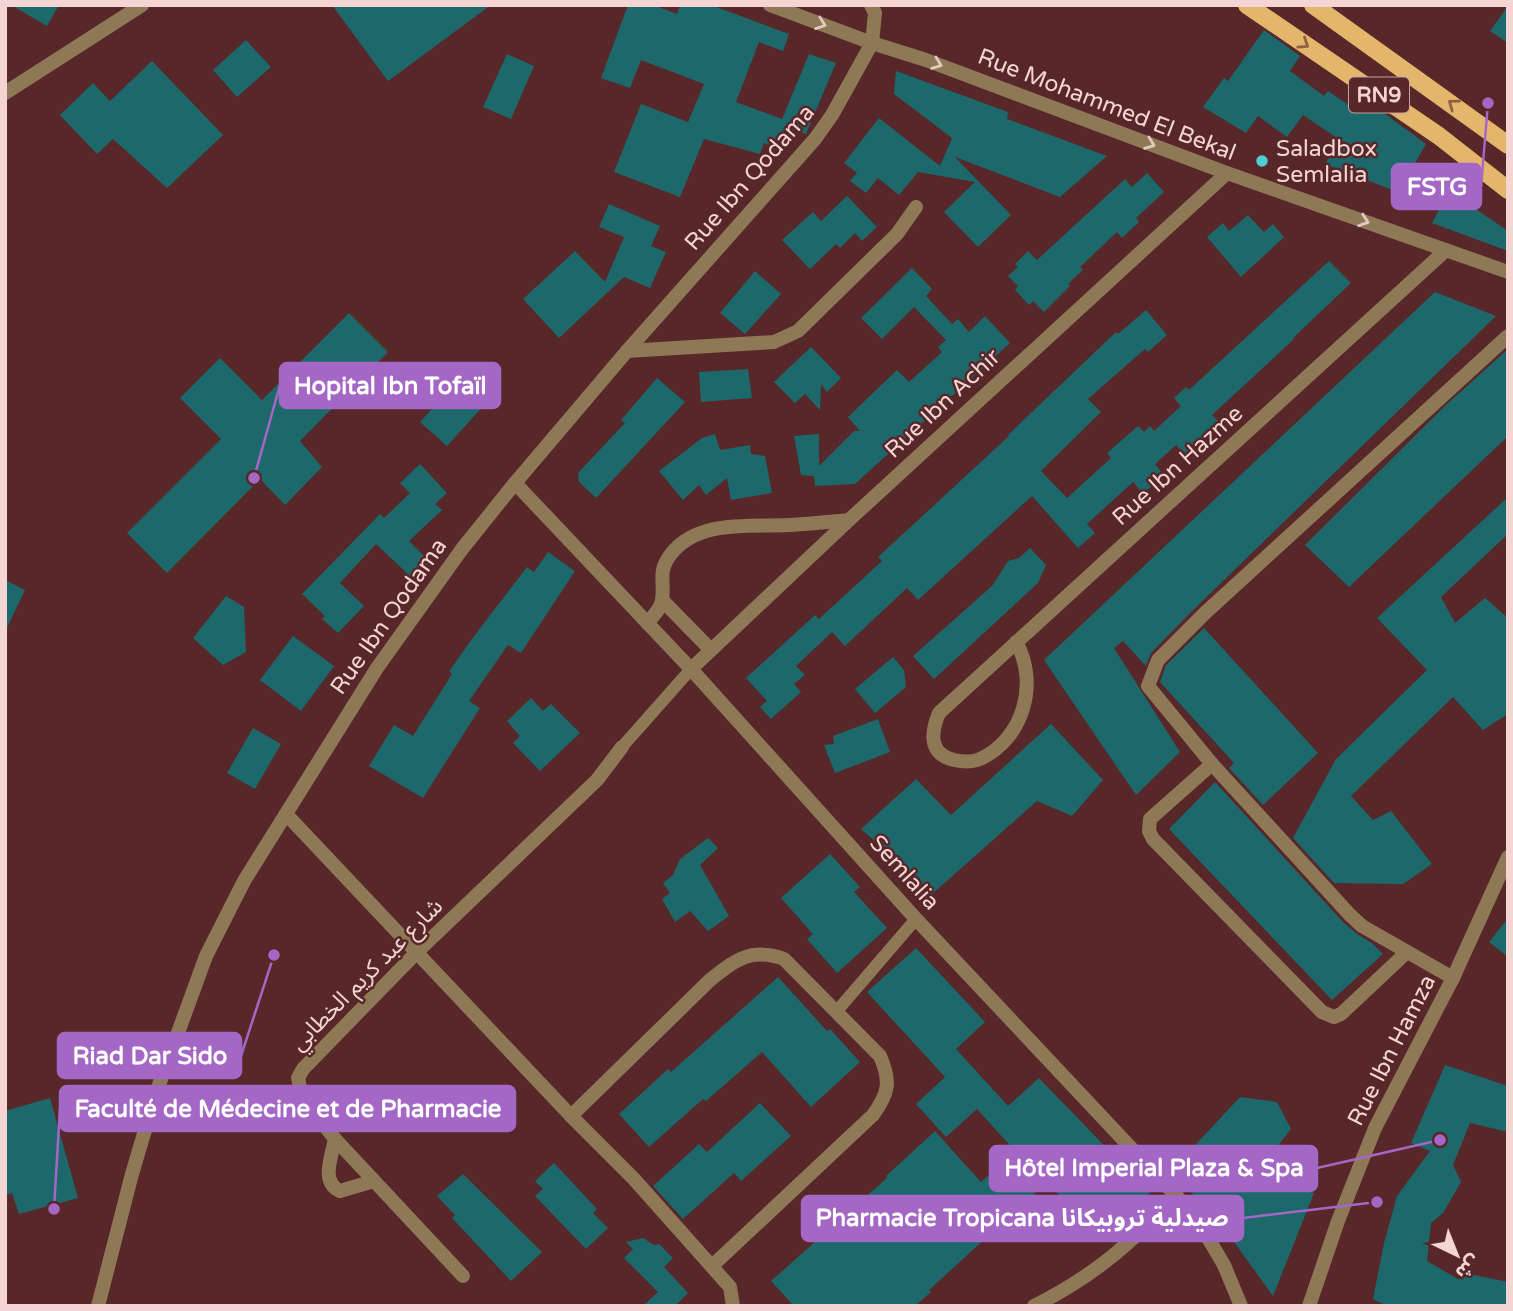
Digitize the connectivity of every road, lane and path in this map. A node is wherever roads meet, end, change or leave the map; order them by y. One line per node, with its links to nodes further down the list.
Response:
1 (142, 5): 7 (street)
2 (770, 5): 6 (street, Rue Mohammed El Bekal, one-way to 6)
3 (871, 5): 6 (street)
4 (1247, 5): 10 (main road, RN9, one-way to 10)
5 (1313, 5): 8 (main road, RN9, one-way to 5)
6 (872, 43): 9 (street, Rue Mohammed El Bekal, one-way to 9); 15 (street, Rue Ibn Qodama)
7 (5, 93)
8 (1508, 145)
9 (1227, 173): 12 (street, Rue Mohammed El Bekal, one-way to 12); 17 (street, Rue Ibn Achir)
10 (1508, 190)
11 (916, 207): 15 (street)
12 (1446, 250): 13 (street, Rue Mohammed El Bekal); 20 (street, Rue Ibn Hazme)
13 (1508, 272)
14 (1508, 336): 24 (street)
15 (627, 351): 16 (street, Rue Ibn Qodama)
16 (515, 483): 19 (street, Semlalia); 25 (street, Rue Ibn Qodama)
17 (849, 520): 18 (street); 21 (street, Rue Ibn Achir)
18 (662, 600): 19 (street); 21 (street)
19 (647, 622): 22 (street, Semlalia)
20 (1016, 642): 20 (street, Rue Ibn Hazme)
21 (711, 650): 22 (street, Rue Ibn Achir)
22 (691, 669): 23 (street); 27 (street, Semlalia)
23 (622, 747): 28 (street, شارع عبد كريم الخطابي)
24 (1212, 764): 29 (street); 29 (street)
25 (286, 814): 28 (street); 38 (street, Rue Ibn Qodama)
26 (1508, 857): 30 (street, Rue Ibn Hamza)
27 (916, 919): 31 (street); 35 (street, Semlalia)
28 (417, 952): 32 (street); 33 (street, شارع عبد كريم الخطابي)
29 (1407, 952): 30 (street)
30 (1453, 978): 42 (street, Rue Ibn Hamza)
31 (836, 1012): 32 (street); 36 (street)
32 (571, 1116): 36 (street)
33 (335, 1139): 34 (street, شارع عبد كريم الخطابي); 34 (street)
34 (373, 1181): 37 (street, شارع عبد كريم الخطابي)
35 (1177, 1196): 40 (street); 41 (street, Semlalia)
36 (712, 1266): 39 (street)
37 (463, 1276)
38 (98, 1306)
39 (733, 1306)
40 (1034, 1306)
41 (1241, 1306)
42 (1309, 1306)

